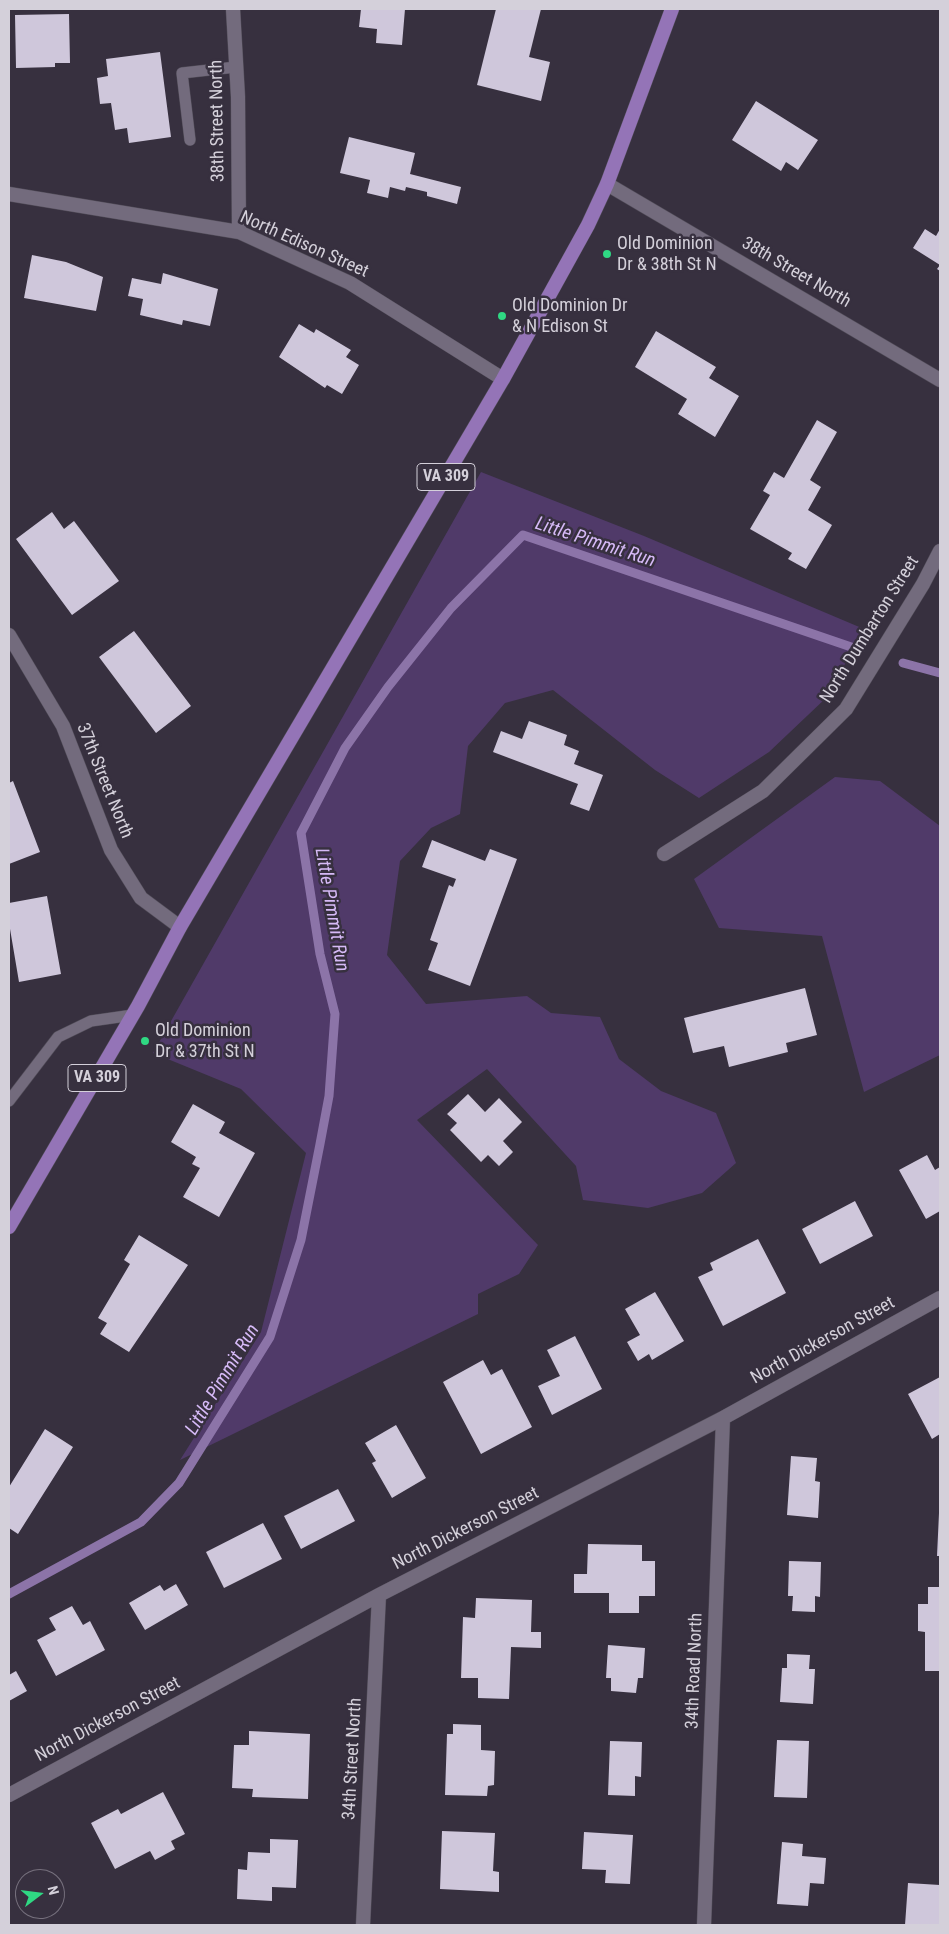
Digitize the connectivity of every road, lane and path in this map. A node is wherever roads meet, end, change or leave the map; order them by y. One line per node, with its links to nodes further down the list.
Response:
1 (233, 9): 3 (street, 38th Street North)
2 (672, 9): 5 (main road, VA 309)
3 (236, 67): 4 (lane); 7 (street, 38th Street North)
4 (190, 140)
5 (607, 184): 8 (main road, VA 309); 9 (street, 38th Street North)
6 (9, 194): 7 (street, North Edison Street)
7 (239, 232): 8 (street, North Edison Street)
8 (503, 379): 13 (main road, VA 309)
9 (940, 380)
10 (940, 551): 12 (street, North Dumbarton Street)
11 (9, 635): 13 (street, 37th Street North)
12 (664, 854)
13 (180, 927): 14 (main road, VA 309)
14 (133, 1015): 15 (lane); 16 (main road, VA 309)
15 (9, 1101)
16 (9, 1227)
17 (940, 1298): 18 (street, North Dickerson Street)
18 (723, 1418): 19 (street, North Dickerson Street); 22 (street, 34th Road North)
19 (379, 1595): 20 (street, North Dickerson Street); 21 (street, 34th Street North)
20 (9, 1795)
21 (363, 1925)
22 (704, 1925)

